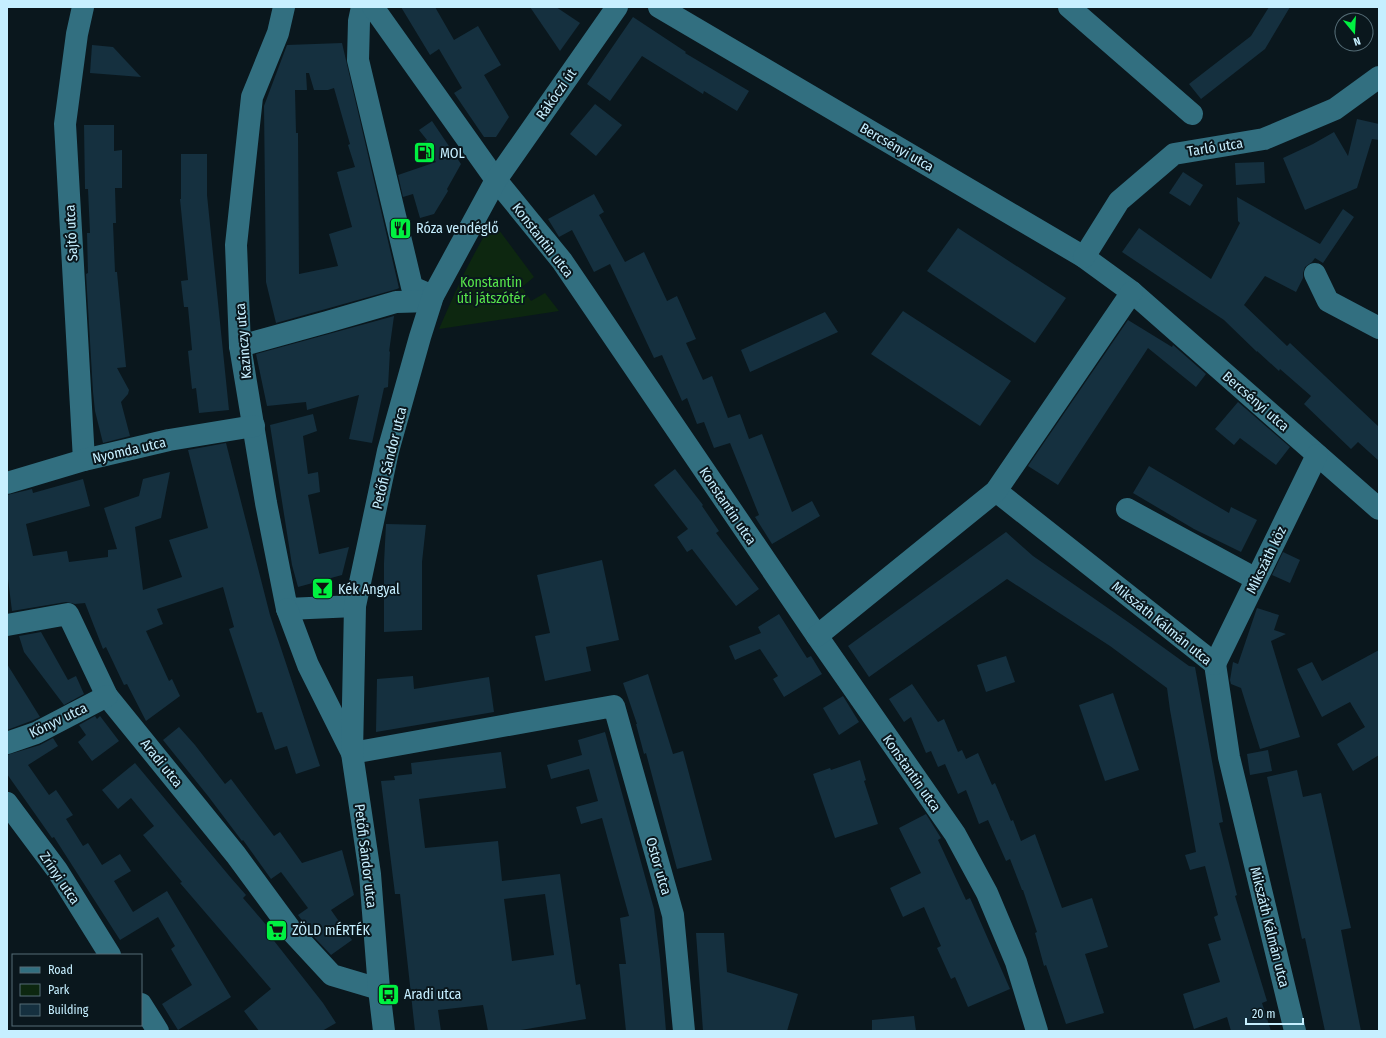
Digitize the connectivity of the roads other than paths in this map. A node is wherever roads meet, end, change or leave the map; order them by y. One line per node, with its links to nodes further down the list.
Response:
1 (83, 7): 19 (street, Sajtó utca)
2 (284, 7): 16 (street, Kazinczy utca)
3 (362, 7): 14 (street)
4 (373, 7): 10 (street, Konstantin utca)
5 (617, 7): 10 (street, Rákóczi út)
6 (659, 7): 11 (street, Bercsényi utca)
7 (1069, 7): 9 (street)
8 (1379, 77): 11 (street, Tarló utca)
9 (1192, 114)
10 (496, 180): 14 (street, Petőfi Sándor utca); 28 (street, Konstantin utca)
11 (1084, 257): 13 (street, Bercsényi utca)
12 (1314, 274): 15 (street)
13 (1132, 292): 18 (street, Bercsényi utca); 21 (street)
14 (432, 299): 16 (street); 25 (street, Petőfi Sándor utca)
15 (1379, 328)
16 (240, 346): 17 (street, Kazinczy utca)
17 (254, 426): 19 (street, Nyomda utca); 26 (street, Kazinczy utca)
18 (1317, 455): 23 (street, Bercsényi utca); 24 (street, Mikszáth köz)
19 (84, 460): 20 (street, Nyomda utca)
20 (7, 483)
21 (996, 491): 28 (street); 29 (street, Mikszáth Kálmán utca)
22 (1127, 509): 24 (street)
23 (1379, 509)
24 (1256, 579): 29 (street, Mikszáth köz)
25 (355, 606): 26 (street); 32 (street, Petőfi Sándor utca)
26 (287, 609): 32 (street, Petőfi Sándor utca)
27 (7, 625): 30 (street, Aradi utca)
28 (817, 636): 40 (street, Konstantin utca)
29 (1215, 664): 41 (street, Mikszáth Kálmán utca)
30 (107, 696): 31 (street, Könyv utca); 35 (street, Aradi utca)
31 (7, 743)
32 (352, 753): 35 (street, Petőfi Sándor utca); 39 (street, Ostor utca)
33 (7, 803): 34 (street, Zrínyi utca)
34 (109, 954)
35 (379, 988): 38 (street, Petőfi Sándor utca)
36 (142, 1006): 37 (street)
37 (158, 1031)
38 (384, 1031)
39 (684, 1031)
40 (1037, 1031)
41 (1295, 1031)

